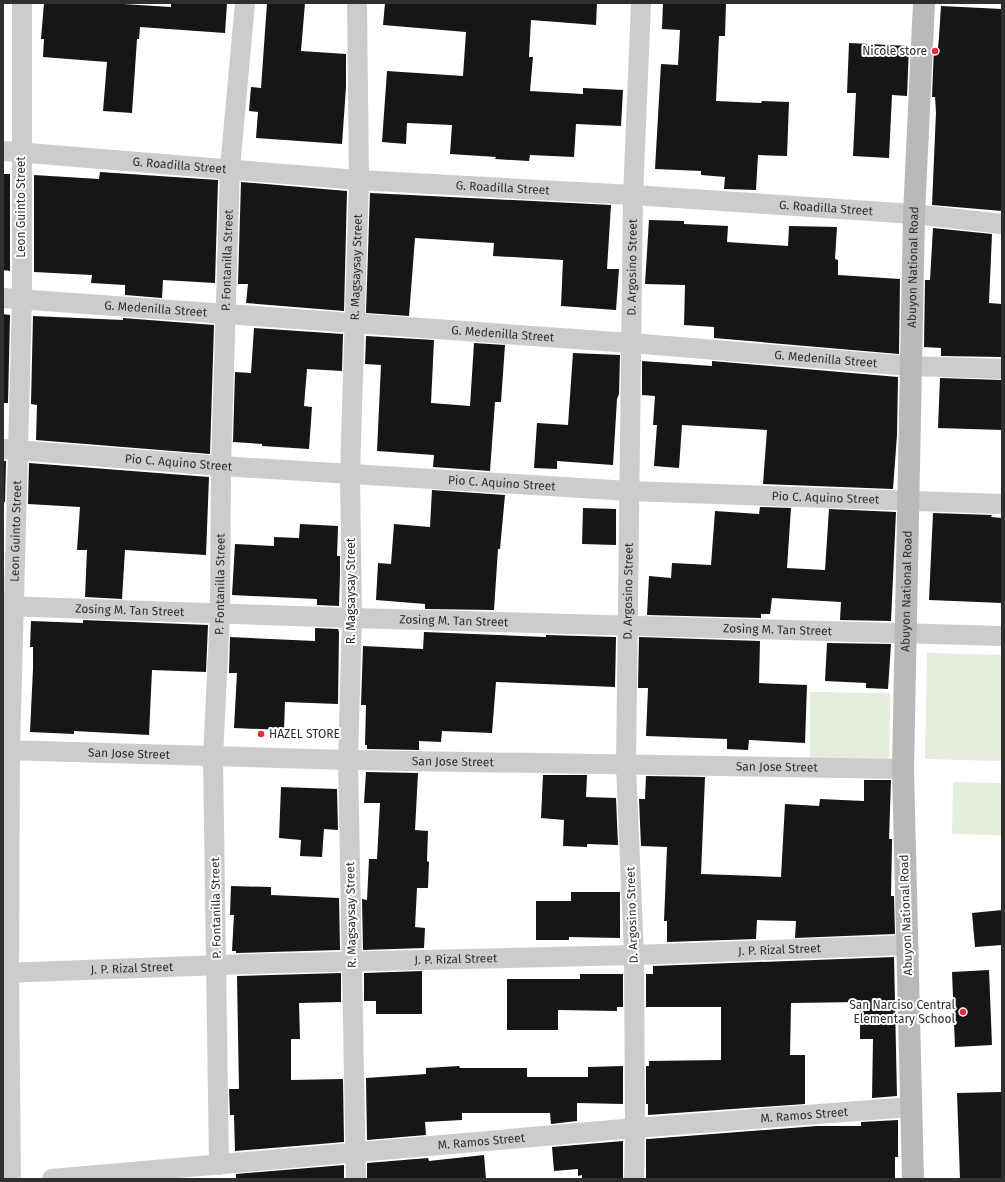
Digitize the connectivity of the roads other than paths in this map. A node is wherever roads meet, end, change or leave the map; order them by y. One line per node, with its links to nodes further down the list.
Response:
1 (22, 3): 6 (street, Leon Guinto Street)
2 (245, 3): 7 (street, P. Fontanilla Street)
3 (357, 3): 8 (street, R. Magsaysay Street)
4 (641, 3): 9 (street, D. Argosino Street)
5 (924, 3): 10 (street, Abuyon National Road)
6 (12, 151): 7 (street, G. Roadilla Street); 12 (street, Leon Guinto Street)
7 (230, 168): 8 (street, G. Roadilla Street); 13 (street, P. Fontanilla Street)
8 (358, 180): 9 (street, G. Roadilla Street); 14 (street, R. Magsaysay Street)
9 (633, 195): 10 (street, G. Roadilla Street); 15 (street, D. Argosino Street)
10 (914, 214): 11 (street, G. Roadilla Street); 16 (street, Abuyon National Road)
11 (1002, 224)
12 (13, 298): 13 (street, G. Medenilla Street); 18 (street, Leon Guinto Street)
13 (227, 313): 14 (street, G. Medenilla Street); 19 (street, P. Fontanilla Street)
14 (354, 324): 15 (street, G. Medenilla Street); 20 (street, R. Magsaysay Street)
15 (631, 343): 16 (street, G. Medenilla Street); 21 (street, D. Argosino Street)
16 (910, 366): 17 (street, G. Medenilla Street); 22 (street, Abuyon National Road)
17 (1002, 369)
18 (10, 449): 19 (street, Pio C. Aquino Street); 24 (street, Leon Guinto Street)
19 (221, 466): 20 (street, Pio C. Aquino Street); 25 (street, P. Fontanilla Street)
20 (350, 475): 21 (street, Pio C. Aquino Street); 26 (street, R. Magsaysay Street)
21 (629, 491): 22 (street, Pio C. Aquino Street); 27 (street, D. Argosino Street)
22 (908, 500): 23 (street, Pio C. Aquino Street); 28 (street, Abuyon National Road)
23 (1002, 504)
24 (8, 606): 25 (street, Zosing M. Tan Street); 30 (street, Leon Guinto Street)
25 (220, 613): 26 (street, Zosing M. Tan Street); 31 (street, P. Fontanilla Street)
26 (352, 618): 27 (street, Zosing M. Tan Street); 32 (street, R. Magsaysay Street)
27 (629, 626): 28 (street, Zosing M. Tan Street); 33 (street, D. Argosino Street)
28 (904, 633): 29 (street, Zosing M. Tan Street); 34 (street, Abuyon National Road)
29 (1002, 636)
30 (7, 750): 31 (street, San Jose Street); 39 (street, Leon Guinto Street)
31 (213, 756): 32 (street, San Jose Street); 38 (street, P. Fontanilla Street)
32 (348, 760): 33 (street, San Jose Street); 37 (street, R. Magsaysay Street)
33 (626, 766): 34 (street, San Jose Street); 36 (street, D. Argosino Street)
34 (903, 769): 35 (street, Abuyon National Road)
35 (908, 945): 36 (street, J. P. Rizal Street); 40 (street, Abuyon National Road)
36 (634, 955): 37 (street, J. P. Rizal Street); 41 (street, D. Argosino Street)
37 (352, 962): 38 (street, J. P. Rizal Street); 42 (street, R. Magsaysay Street)
38 (217, 965): 39 (street, J. P. Rizal Street); 43 (street, P. Fontanilla Street)
39 (6, 973): 44 (street, Leon Guinto Street)
40 (911, 1107): 41 (street, M. Ramos Street); 48 (street, Abuyon National Road)
41 (635, 1128): 42 (street, M. Ramos Street); 47 (street, D. Argosino Street)
42 (355, 1152): 43 (street, M. Ramos Street); 46 (street, R. Magsaysay Street)
43 (219, 1165): 45 (street, M. Ramos Street)
44 (11, 1179)
45 (52, 1179)
46 (356, 1179)
47 (634, 1179)
48 (913, 1179)

